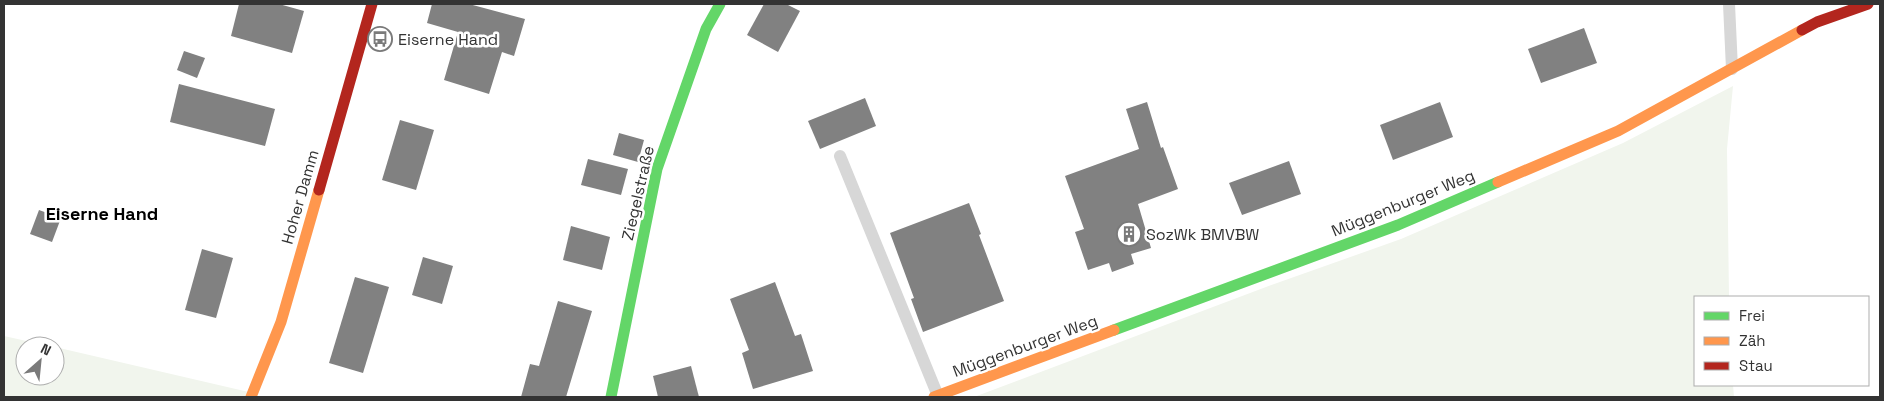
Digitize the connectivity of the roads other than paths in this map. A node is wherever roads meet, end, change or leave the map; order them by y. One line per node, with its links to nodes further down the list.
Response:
1 (372, 4): 8 (street, Hoher Damm)
2 (720, 4): 9 (street, Ziegelstraße)
3 (1729, 4): 5 (lane)
4 (1868, 4): 5 (street, Müggenburger Weg)
5 (1732, 69): 7 (street, Müggenburger Weg)
6 (840, 156): 7 (lane)
7 (936, 396)
8 (251, 397)
9 (611, 397)

